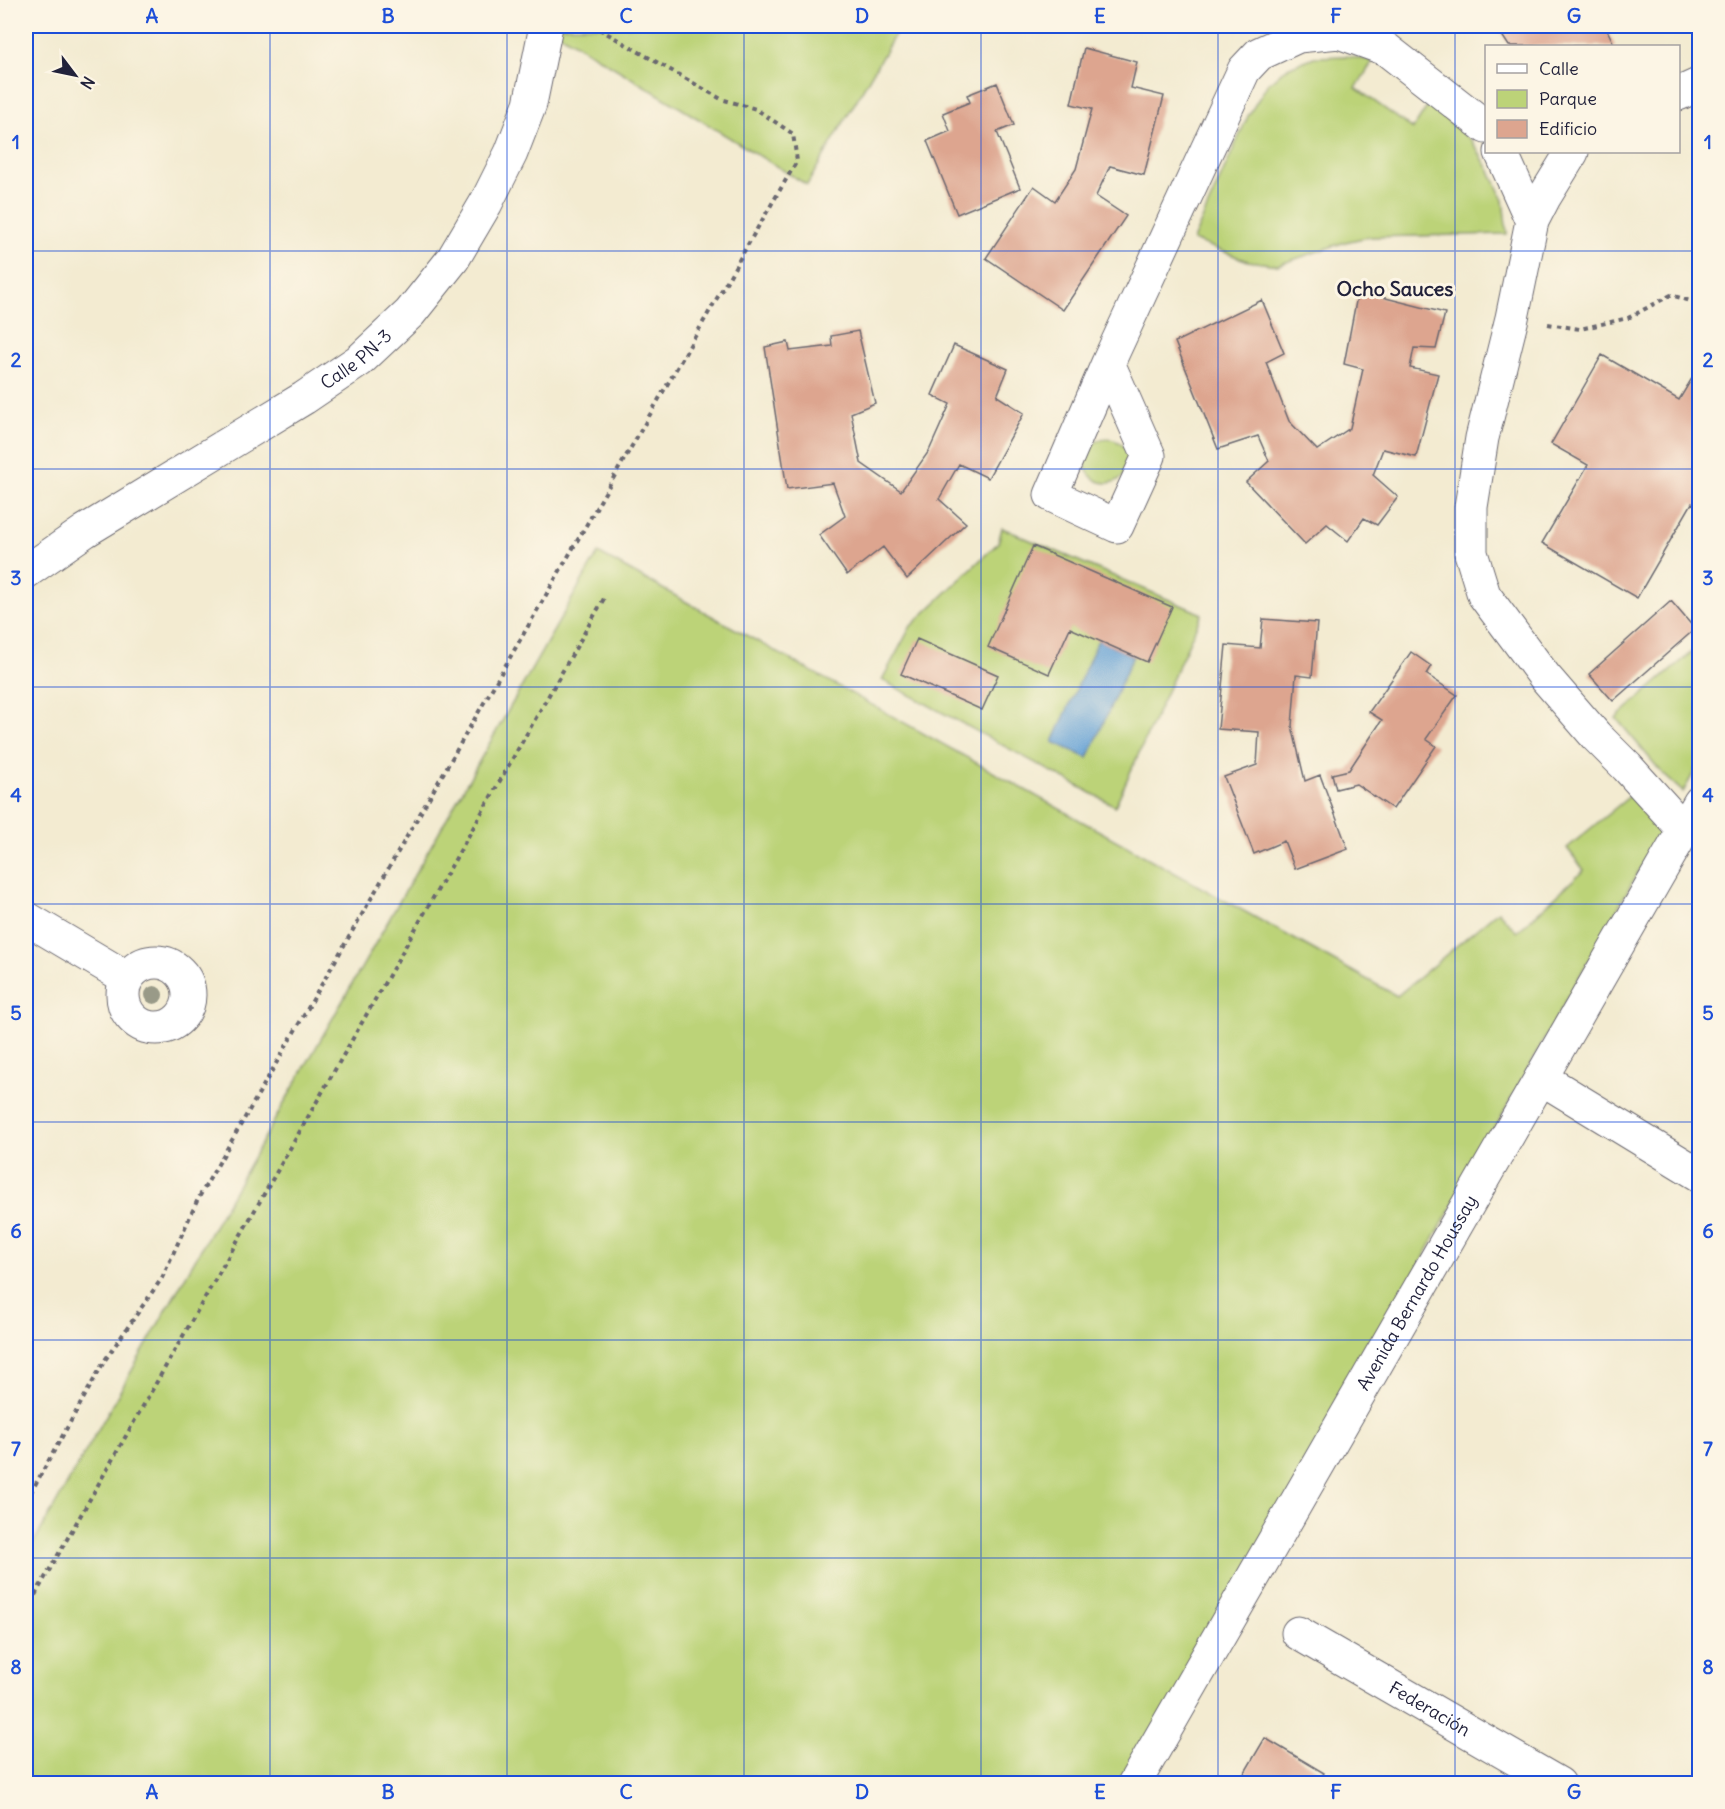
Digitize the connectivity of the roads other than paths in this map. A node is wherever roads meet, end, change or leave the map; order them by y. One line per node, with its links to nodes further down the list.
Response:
1 (546, 26): 9 (street, Calle PN-3)
2 (1700, 84): 3 (street)
3 (1680, 93)
4 (1485, 126): 8 (street)
5 (1501, 153): 7 (street)
6 (1571, 153): 7 (street)
7 (1532, 222): 11 (street)
8 (1108, 363)
9 (26, 572)
10 (1700, 802): 11 (street, Avenida Bernardo Houssay)
11 (1683, 830): 14 (street, Avenida Bernardo Houssay)
12 (26, 918): 13 (street)
13 (127, 978)
14 (1541, 1078): 15 (street); 17 (street, Avenida Bernardo Houssay)
15 (1700, 1175)
16 (1298, 1633): 18 (street, Federación)
17 (1134, 1784)
18 (1559, 1784)

